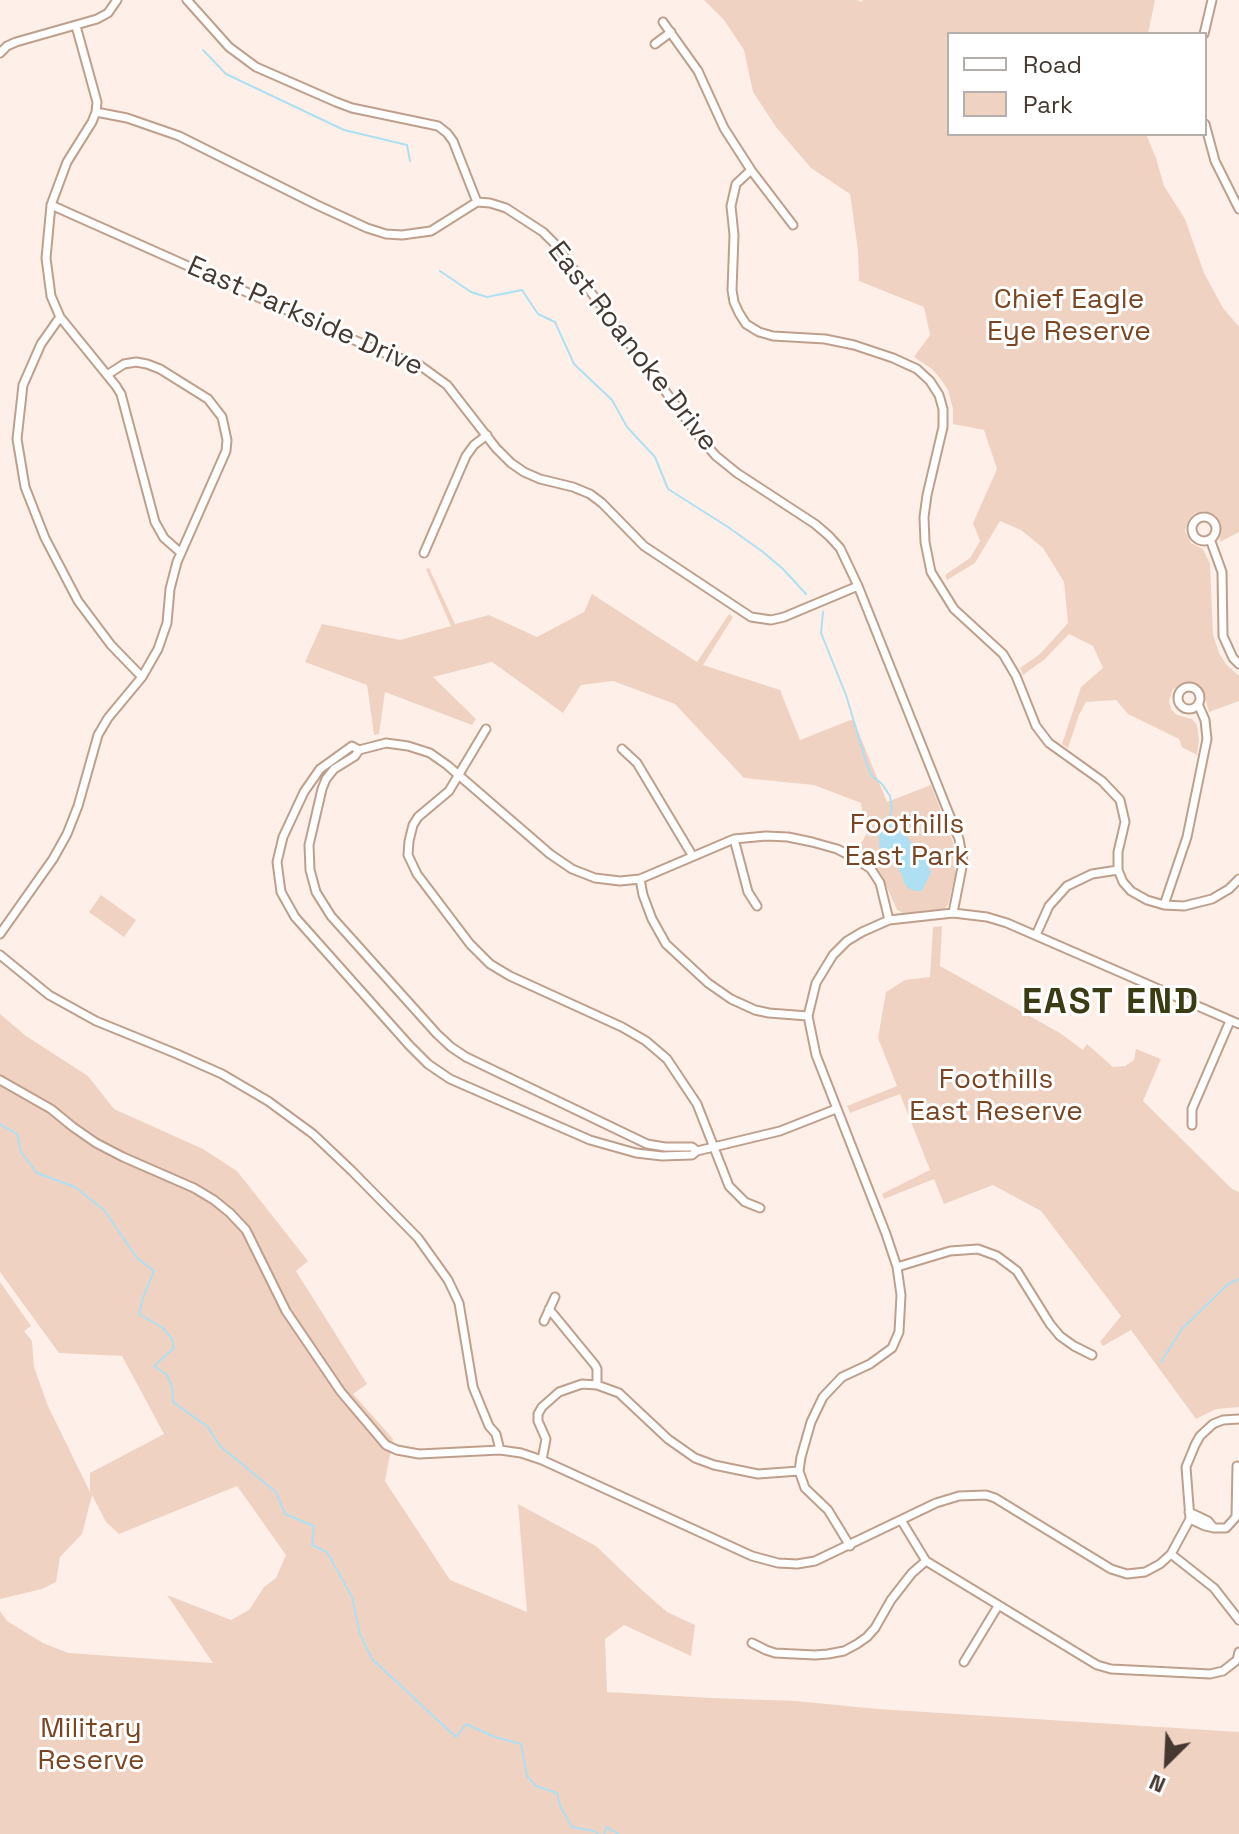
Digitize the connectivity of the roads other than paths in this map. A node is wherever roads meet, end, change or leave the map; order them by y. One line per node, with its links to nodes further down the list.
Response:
1 (117, 0): 5 (street)
2 (187, 0): 13 (street)
3 (1212, 0): 7 (street)
4 (663, 22): 6 (street)
5 (76, 26): 9 (street); 10 (street)
6 (671, 32): 8 (street); 12 (street)
7 (1204, 32)
8 (655, 44)
9 (0, 53)
10 (96, 112): 13 (street); 14 (street)
11 (1207, 131): 15 (street)
12 (751, 170): 16 (street); 33 (street)
13 (477, 202): 23 (street, East Roanoke Drive)
14 (51, 205): 17 (street); 19 (street, East Parkside Drive)
15 (1239, 209)
16 (793, 225)
17 (60, 317): 18 (street); 25 (street)
18 (107, 375): 21 (street); 21 (street)
19 (487, 435): 22 (street); 23 (street, East Parkside Drive)
20 (1210, 539): 24 (street)
21 (181, 553): 25 (street)
22 (424, 553)
23 (858, 586): 38 (street, East Roanoke Drive)
24 (1239, 664)
25 (142, 677): 40 (street)
26 (1198, 704): 36 (street)
27 (486, 729): 30 (street)
28 (622, 749): 32 (street)
29 (359, 750): 30 (street); 50 (street); 50 (street)
30 (458, 774): 34 (street); 49 (street)
31 (734, 839): 32 (street); 37 (street); 39 (street)
32 (692, 855): 34 (street)
33 (1118, 870): 36 (street); 41 (street)
34 (640, 879): 43 (street)
35 (1239, 879): 36 (street)
36 (1164, 905)
37 (757, 906)
38 (953, 913): 39 (street); 41 (street)
39 (889, 920): 43 (street)
40 (0, 934)
41 (1036, 935): 44 (street)
42 (0, 955): 59 (street)
43 (808, 1016): 47 (street)
44 (1230, 1021): 45 (street); 48 (street)
45 (1239, 1024)
46 (0, 1080): 59 (street)
47 (836, 1109): 49 (street); 52 (street)
48 (1192, 1125)
49 (714, 1147): 50 (street); 51 (street)
50 (697, 1151)
51 (760, 1208)
52 (897, 1267): 56 (street); 62 (street)
53 (555, 1297): 54 (street)
54 (549, 1309): 55 (street); 57 (street)
55 (544, 1321)
56 (1092, 1355)
57 (597, 1385): 60 (street); 62 (street)
58 (1239, 1419): 63 (street)
59 (500, 1450): 60 (street)
60 (542, 1460): 65 (street)
61 (1237, 1466): 63 (street)
62 (799, 1471): 65 (street)
63 (1189, 1516): 66 (street)
64 (901, 1520): 65 (street); 66 (street); 67 (street)
65 (850, 1546)
66 (1171, 1554): 69 (street)
67 (926, 1561): 68 (street); 70 (street)
68 (998, 1606): 71 (street); 72 (street)
69 (1239, 1620)
70 (752, 1643)
71 (1238, 1658)
72 (964, 1662)

